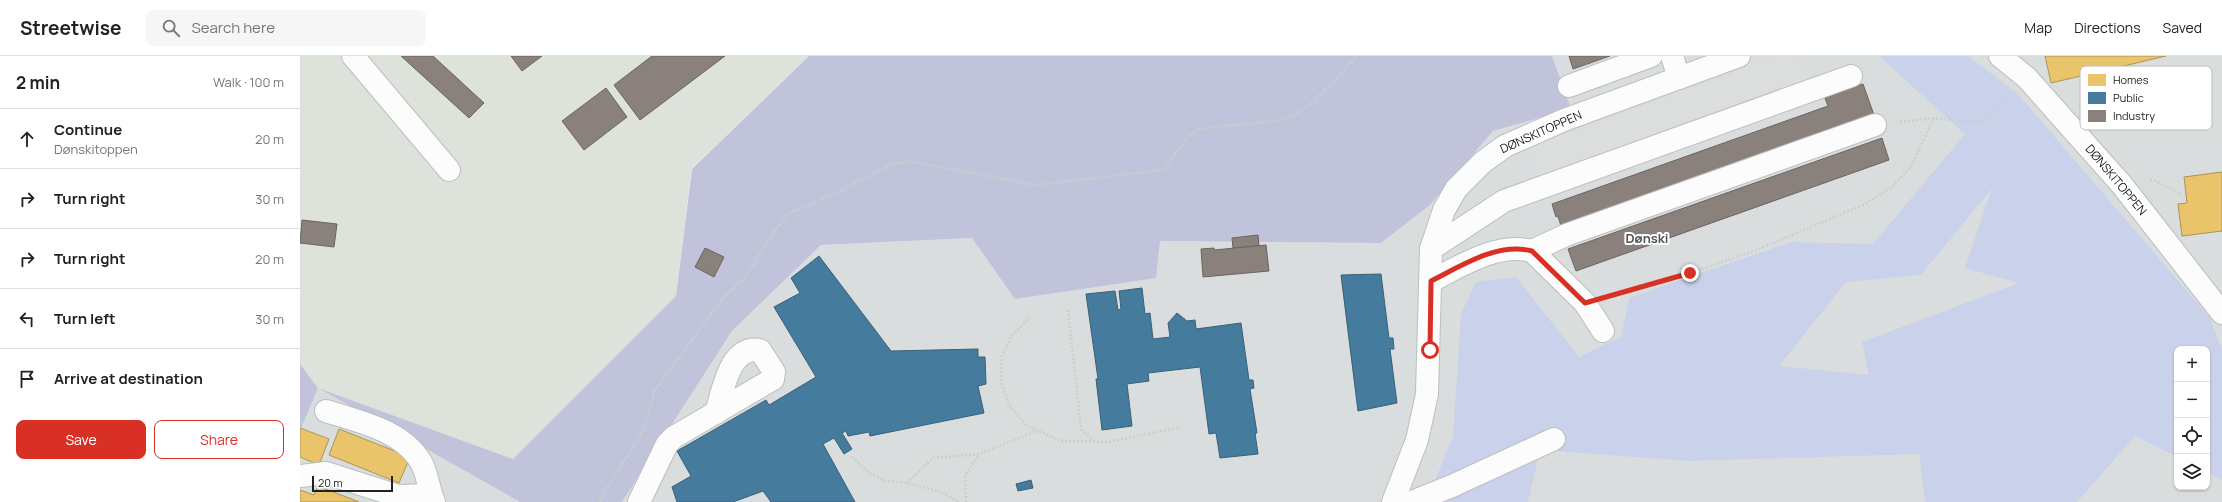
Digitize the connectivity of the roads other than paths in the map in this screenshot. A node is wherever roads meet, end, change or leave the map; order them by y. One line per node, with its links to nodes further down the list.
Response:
1 (352, 56): 10 (street)
2 (1651, 56): 8 (street)
3 (1672, 56): 7 (street)
4 (1739, 56): 7 (street, DØNSKITOPPEN)
5 (2000, 56): 14 (street, DØNSKITOPPEN)
6 (1852, 76): 11 (street)
7 (1679, 78): 11 (street, DØNSKITOPPEN)
8 (1569, 86)
9 (1875, 125): 12 (street)
10 (449, 170)
11 (1431, 249): 13 (street, DØNSKITOPPEN)
12 (1532, 251): 13 (street); 15 (street)
13 (1431, 281): 22 (street, DØNSKITOPPEN)
14 (2222, 313)
15 (1603, 331)
16 (326, 412): 20 (street)
17 (716, 413): 21 (street)
18 (1554, 438): 23 (street)
19 (300, 476): 20 (street)
20 (432, 499)
21 (638, 502)
22 (1393, 502)
23 (1412, 502)

